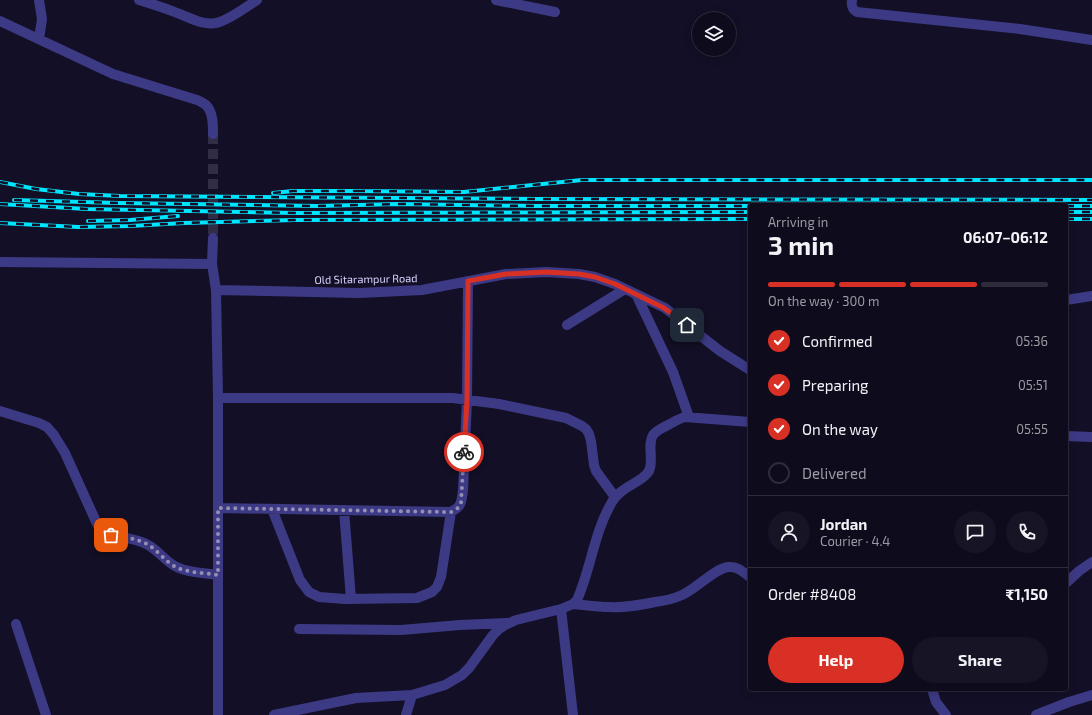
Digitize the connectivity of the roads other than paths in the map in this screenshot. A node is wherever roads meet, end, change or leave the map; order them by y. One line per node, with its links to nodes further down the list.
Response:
1 (39, 0): 8 (street)
2 (139, 0): 3 (street)
3 (256, 0)
4 (496, 0): 6 (street)
5 (852, 0): 9 (street)
6 (555, 12)
7 (0, 21): 8 (street)
8 (39, 39): 10 (street)
9 (1092, 40)
10 (213, 134)
11 (213, 238): 13 (street)
12 (0, 262): 13 (street)
13 (212, 264): 16 (street)
14 (468, 281): 15 (street, Old Sitarampur Road); 16 (street, Old Sitarampur Road); 23 (street)
15 (625, 289): 17 (street, Old Sitarampur Road); 20 (street)
16 (216, 290): 22 (street)
17 (636, 294): 21 (street, Old Sitarampur Road); 25 (street)
18 (1092, 296): 19 (street)
19 (1068, 300)
20 (567, 325)
21 (748, 369)
22 (218, 398): 23 (street); 30 (street)
23 (467, 400): 29 (street); 33 (street)
24 (0, 411): 35 (street)
25 (689, 418): 26 (street); 29 (street)
26 (748, 422)
27 (1068, 436): 28 (street)
28 (1092, 437)
29 (615, 497): 39 (street)
30 (218, 508): 31 (street); 35 (street)
31 (272, 509): 32 (street); 38 (street)
32 (344, 510): 33 (street); 38 (street)
33 (451, 512): 38 (street)
34 (1092, 562): 37 (street)
35 (218, 575): 48 (street)
36 (748, 576): 39 (street)
37 (1068, 581)
38 (351, 599)
39 (573, 604): 40 (street)
40 (561, 610): 41 (street); 51 (street)
41 (509, 623): 43 (street); 45 (street)
42 (16, 624): 47 (street)
43 (299, 629)
44 (933, 691): 52 (street)
45 (412, 695): 49 (street); 50 (street)
46 (1092, 695): 53 (street)
47 (46, 715)
48 (218, 715)
49 (274, 715)
50 (406, 715)
51 (573, 715)
52 (946, 715)
53 (1036, 715)

